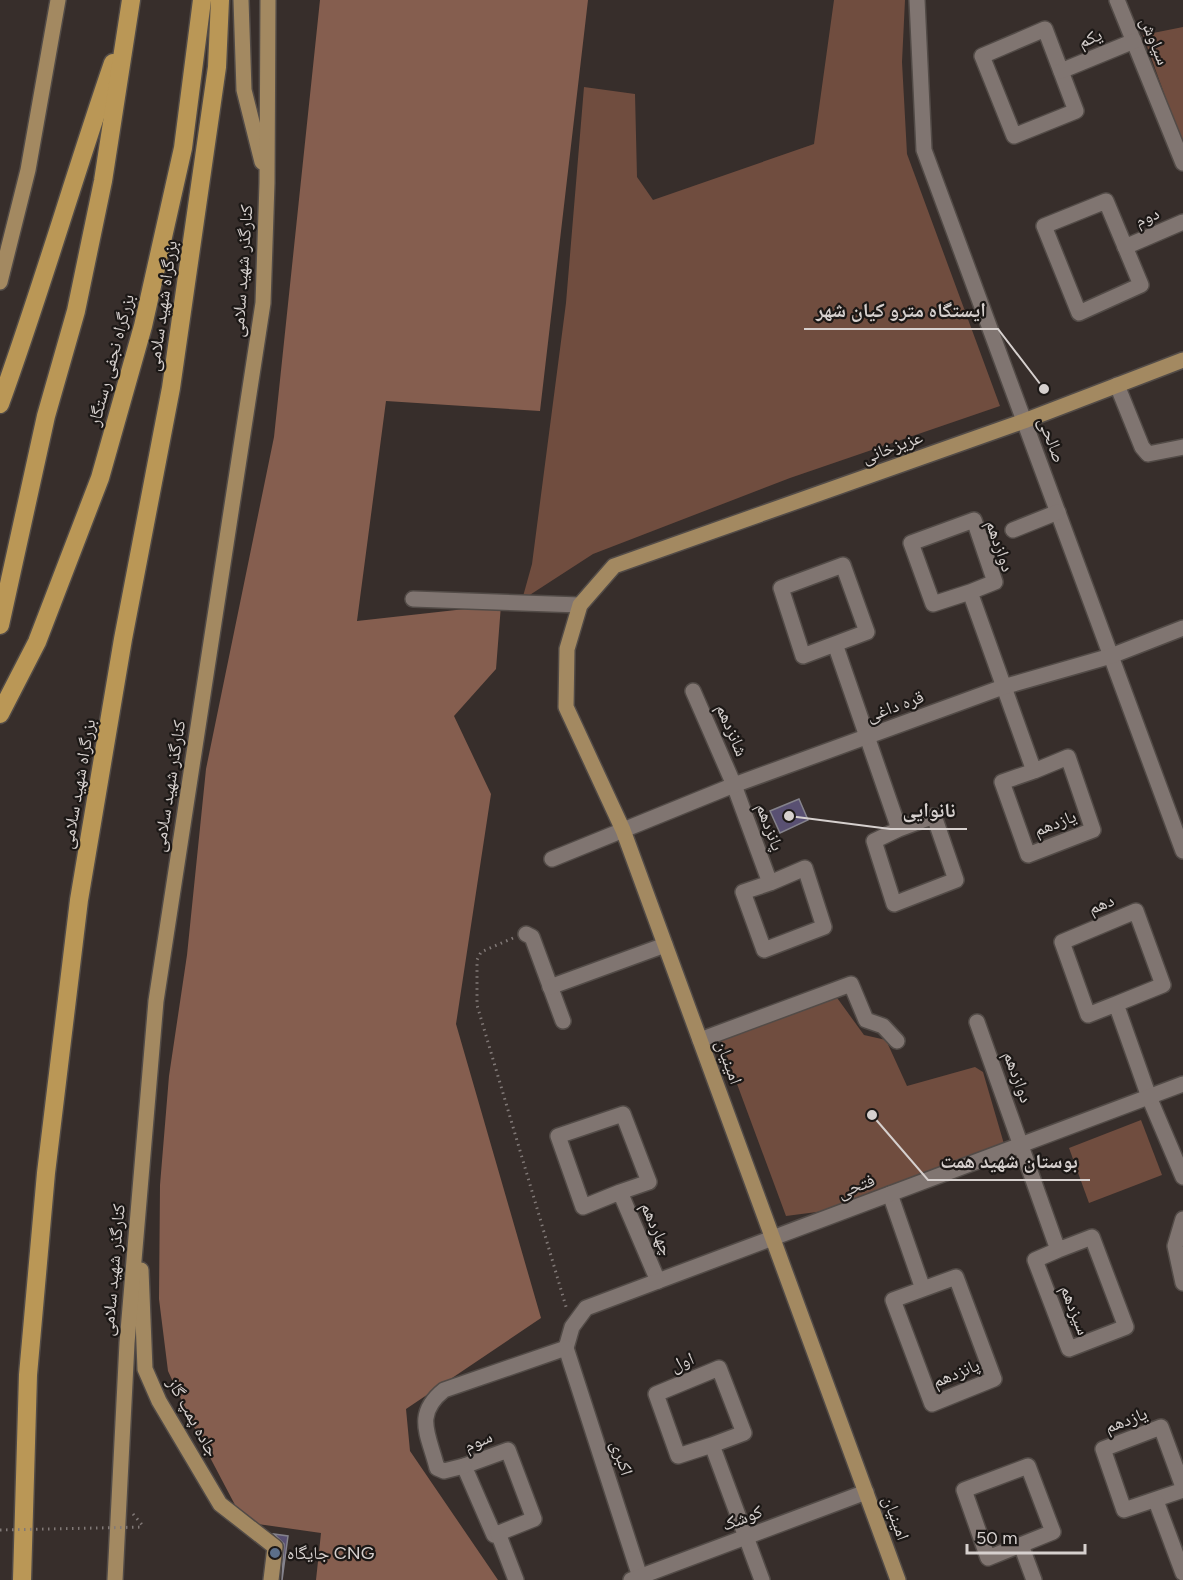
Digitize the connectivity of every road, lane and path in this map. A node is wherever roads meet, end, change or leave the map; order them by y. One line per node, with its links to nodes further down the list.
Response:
1 (58, 0): 15 (main road)
2 (202, 0): 33 (highway, بزرگراه نجفی رستگار)
3 (220, 0): 77 (highway, بزرگراه شهید سلامی)
4 (241, 0): 12 (main road)
5 (268, 0): 12 (main road, کنارگذر شهید سلامی)
6 (917, 0): 19 (street, صالحی)
7 (1118, 0): 9 (street, سیاوش)
8 (130, 8): 18 (highway); 27 (highway)
9 (1134, 41): 10 (street, یکم); 11 (street, سیاوش)
10 (1061, 71): 10 (street)
11 (1183, 163)
12 (267, 183): 56 (main road, کنارگذر شهید سلامی)
13 (1183, 222): 14 (street, دوم)
14 (1125, 247): 14 (street)
15 (0, 282)
16 (1183, 360): 17 (main road, عزیزخانی)
17 (1117, 385): 19 (main road, عزیزخانی); 20 (street)
18 (0, 404)
19 (1024, 421): 21 (street, صالحی); 23 (main road, عزیزخانی)
20 (1183, 447)
21 (1058, 512): 22 (street); 30 (street, صالحی)
22 (1013, 530)
23 (614, 566): 26 (main road, امینیان)
24 (970, 592): 24 (street, دوازدهم); 31 (street)
25 (413, 599): 26 (street)
26 (580, 605): 38 (main road, امینیان)
27 (0, 625)
28 (1183, 628): 30 (street, قره داغی)
29 (835, 644): 29 (street); 34 (street)
30 (1111, 656): 31 (street, قره داغی); 39 (street, صالحی)
31 (1003, 687): 34 (street, قره داغی); 35 (street)
32 (693, 691): 36 (street, شانزدهم)
33 (0, 714)
34 (867, 737): 36 (street, قره داغی); 37 (street)
35 (1034, 771): 35 (street, یازدهم)
36 (734, 785): 38 (street, قره داغی); 41 (street, پانزدهم)
37 (899, 829): 37 (street)
38 (623, 830): 40 (street, قره داغی); 43 (main road, امینیان)
39 (1183, 851)
40 (552, 860)
41 (770, 883): 41 (street, پانزدهم)
42 (526, 934): 44 (street); 63 (path)
43 (665, 945): 44 (street); 48 (main road, امینیان)
44 (550, 987): 46 (street)
45 (1116, 1004): 45 (street, دهم); 51 (street)
46 (563, 1021)
47 (978, 1022): 52 (street, دوازدهم)
48 (700, 1040): 49 (street); 58 (main road, امینیان)
49 (897, 1041)
50 (1183, 1084): 51 (street, فتحی)
51 (1149, 1097): 52 (street, فتحی); 53 (street)
52 (1022, 1145): 55 (street, فتحی); 59 (street)
53 (1183, 1177)
54 (620, 1192): 54 (street, چهاردهم); 60 (street, چهاردهم)
55 (890, 1194): 58 (street, فتحی); 62 (street)
56 (138, 1207): 78 (main road, کنارگذر شهید سلامی); 79 (main road, جاده پمپ گاز)
57 (1183, 1219): 61 (street)
58 (772, 1239): 60 (street, فتحی); 68 (main road, امینیان)
59 (1058, 1250): 59 (street, سیزدهم)
60 (658, 1281): 63 (street, فتحی)
61 (1183, 1283)
62 (923, 1289): 62 (street, پانزدهم)
63 (572, 1327): 64 (street, فتحی)
64 (566, 1348): 66 (street); 76 (street, اکبری)
65 (712, 1445): 65 (street, اول); 73 (street)
66 (464, 1466): 72 (street, سوم); 72 (street, سوم)
67 (1183, 1489): 69 (street, یازدهم); 69 (street, یازدهم)
68 (866, 1492): 73 (street, کوشک); 82 (main road, امینیان)
69 (1156, 1501): 75 (street)
70 (144, 1527): 71 (path, bridge)
71 (0, 1530)
72 (498, 1533): 80 (street, سوم)
73 (748, 1536): 76 (street, کوشک); 81 (street)
74 (1021, 1545): 74 (street); 83 (street)
75 (1183, 1573)
76 (637, 1579)
77 (22, 1580)
78 (115, 1580)
79 (271, 1580)
80 (516, 1580)
81 (762, 1580)
82 (898, 1580)
83 (1034, 1580)

